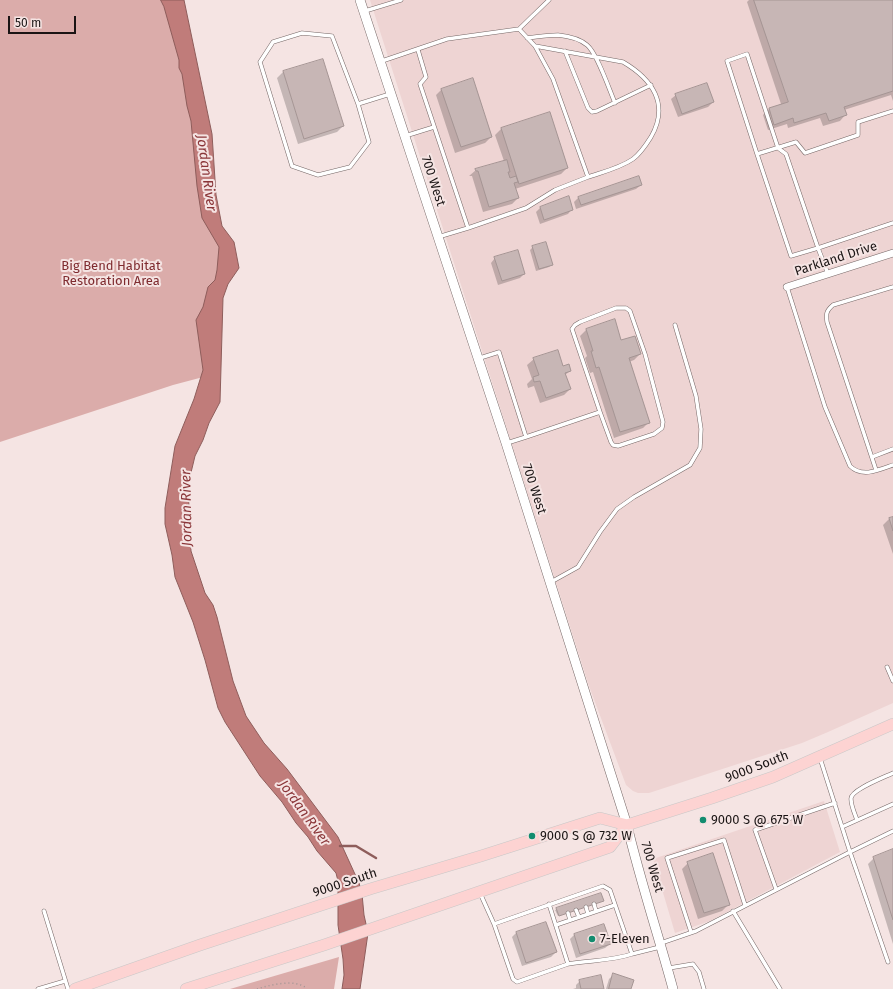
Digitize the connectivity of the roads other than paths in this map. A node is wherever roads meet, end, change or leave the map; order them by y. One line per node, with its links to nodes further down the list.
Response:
1 (360, 0): 4 (street, 700 West)
2 (401, 0): 4 (lane)
3 (549, 0): 5 (lane)
4 (364, 12): 11 (street, 700 West)
5 (519, 29): 6 (lane); 8 (lane)
6 (527, 38): 7 (lane); 10 (lane)
7 (535, 46): 9 (lane); 21 (lane)
8 (418, 50): 11 (lane); 17 (lane)
9 (565, 51): 10 (lane); 14 (lane)
10 (595, 57): 12 (lane); 14 (lane)
11 (381, 61): 13 (street, 700 West)
12 (650, 85): 14 (lane); 21 (lane)
13 (391, 93): 15 (lane); 18 (street, 700 West)
14 (615, 103)
15 (358, 104): 15 (lane)
16 (893, 111): 19 (lane)
17 (434, 127): 18 (lane); 23 (lane)
18 (405, 136): 24 (street, 700 West)
19 (778, 148): 20 (lane); 20 (lane); 25 (lane)
20 (757, 154): 25 (lane)
21 (588, 177): 23 (lane)
22 (893, 223): 25 (lane)
23 (468, 228): 24 (lane)
24 (438, 237): 31 (street, 700 West)
25 (818, 248): 27 (lane)
26 (893, 253): 27 (street, Parkland Drive)
27 (828, 274): 28 (street, Parkland Drive)
28 (786, 287): 38 (lane)
29 (893, 287): 36 (lane)
30 (675, 325): 39 (lane)
31 (478, 359): 33 (lane); 34 (street, 700 West)
32 (600, 412): 32 (lane); 33 (lane)
33 (526, 437): 34 (lane)
34 (506, 444): 39 (street, 700 West)
35 (893, 449): 36 (lane)
36 (872, 457): 38 (lane)
37 (893, 465): 38 (lane)
38 (876, 470)
39 (550, 582): 48 (street, 700 West)
40 (887, 667): 41 (lane)
41 (893, 681)
42 (893, 724): 43 (main road, 9000 South)
43 (820, 757): 45 (lane); 48 (main road, 9000 South)
44 (893, 773): 47 (lane)
45 (835, 803): 49 (lane); 52 (lane)
46 (893, 804): 47 (lane)
47 (857, 820): 49 (lane)
48 (627, 825): 54 (main road); 78 (street, 700 West); 86 (main road, 9000 South)
49 (842, 827): 51 (lane)
50 (893, 831): 51 (lane)
51 (850, 852): 52 (lane); 80 (lane)
52 (776, 889): 65 (lane)
53 (590, 891): 55 (lane); 56 (lane); 63 (lane)
54 (479, 892): 75 (lane); 87 (main road)
55 (581, 894): 57 (lane); 58 (lane)
56 (592, 896)
57 (572, 897): 59 (lane); 60 (lane)
58 (583, 899)
59 (563, 900): 61 (lane); 64 (lane)
60 (573, 902)
61 (549, 904): 75 (lane); 76 (lane)
62 (594, 904): 69 (lane)
63 (615, 904): 69 (lane); 79 (lane)
64 (565, 905)
65 (745, 905): 70 (lane); 77 (lane)
66 (586, 907): 72 (lane)
67 (576, 910): 73 (lane)
68 (44, 911): 83 (lane)
69 (596, 911): 72 (lane)
70 (733, 911): 77 (lane); 90 (lane)
71 (568, 913): 74 (lane)
72 (588, 914): 73 (lane)
73 (579, 917): 74 (lane)
74 (570, 920): 76 (lane)
75 (494, 924): 81 (lane)
76 (556, 925): 81 (lane)
77 (691, 932): 78 (lane)
78 (661, 945): 79 (lane); 82 (street, 700 West)
79 (632, 954): 81 (lane)
80 (888, 962)
81 (568, 964)
82 (668, 969): 88 (street, 700 West); 89 (lane)
83 (65, 982): 84 (lane); 85 (lane)
84 (38, 989)
85 (68, 989)
86 (75, 989)
87 (186, 989)
88 (673, 989)
89 (704, 989)
90 (780, 989)

